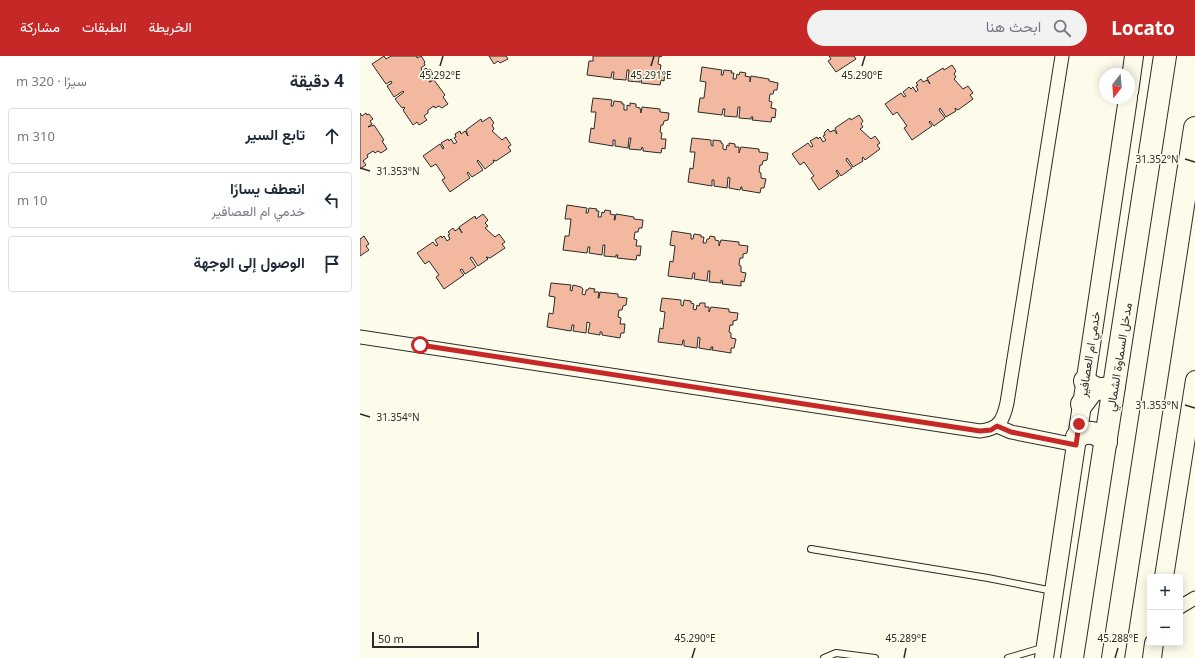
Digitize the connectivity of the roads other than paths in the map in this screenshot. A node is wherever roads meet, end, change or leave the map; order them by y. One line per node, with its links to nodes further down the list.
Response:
1 (1062, 56): 10 (street)
2 (1134, 56): 4 (main road)
3 (1165, 56): 9 (highway, مدخل السماوة الشمالي)
4 (1132, 68)
5 (1127, 104): 9 (main road, خدمي ام العصافير)
6 (1195, 128): 22 (highway)
7 (360, 336): 10 (street)
8 (1195, 380): 12 (main road)
9 (1089, 416): 10 (street); 13 (main road, خدمي ام العصافير); 21 (highway, مدخل السماوة الشمالي)
10 (997, 426)
11 (811, 549): 13 (lane)
12 (1164, 574)
13 (1055, 592): 17 (main road, خدمي ام العصافير)
14 (1195, 598): 15 (street)
15 (1183, 606)
16 (1154, 646): 23 (main road)
17 (1045, 652): 20 (lane)
18 (824, 658): 19 (lane)
19 (874, 658)
20 (1008, 658)
21 (1072, 658)
22 (1112, 658)
23 (1152, 658)

